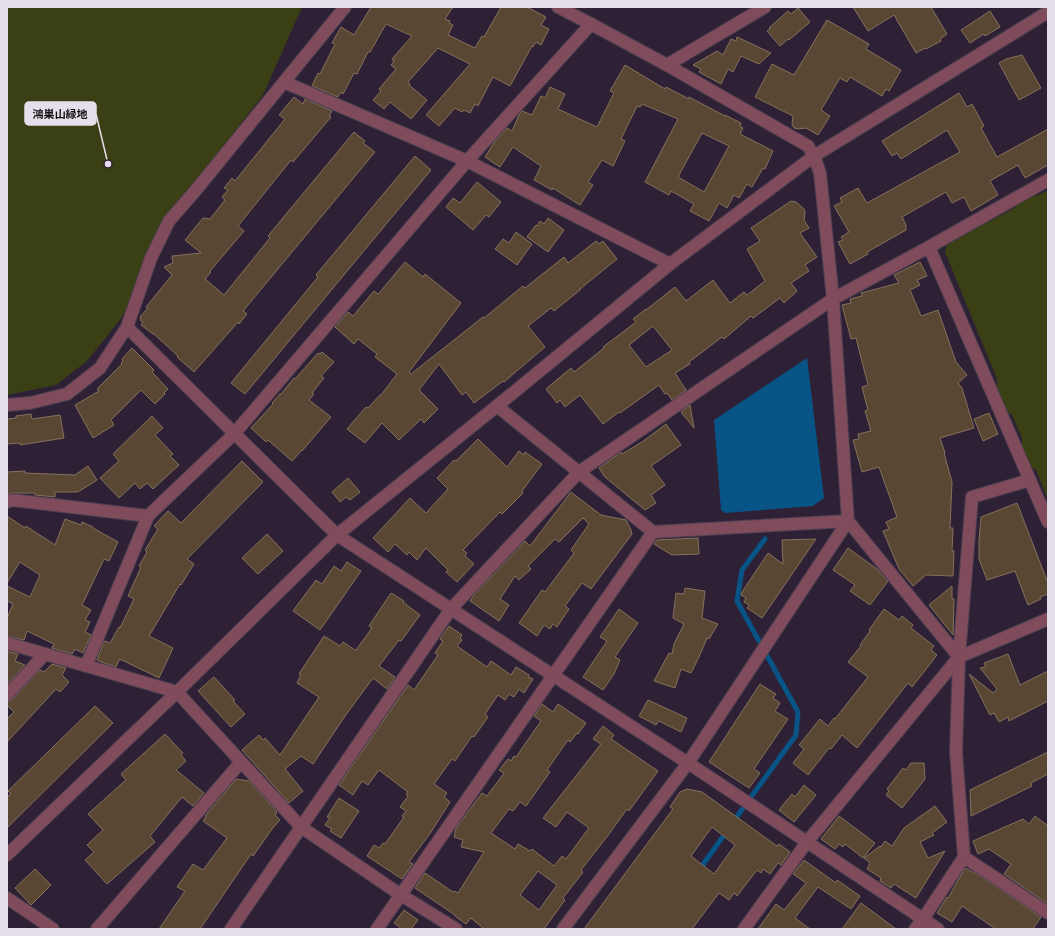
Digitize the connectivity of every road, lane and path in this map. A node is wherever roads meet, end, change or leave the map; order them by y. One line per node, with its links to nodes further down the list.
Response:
1 (345, 7): 7 (street)
2 (558, 7): 5 (street)
3 (765, 7): 6 (street)
4 (1048, 12): 8 (street)
5 (592, 24): 6 (street); 9 (street)
6 (667, 65): 8 (street)
7 (284, 82): 9 (street); 14 (street)
8 (814, 156): 12 (street); 13 (street)
9 (467, 161): 12 (street); 17 (street)
10 (1048, 180): 11 (street)
11 (929, 247): 13 (street); 19 (street)
12 (670, 264): 16 (street)
13 (833, 299): 18 (street); 22 (street)
14 (127, 328): 15 (street); 17 (street)
15 (7, 405)
16 (497, 406): 18 (street); 25 (street)
17 (234, 434): 21 (street); 25 (street)
18 (579, 472): 24 (street); 26 (street)
19 (1030, 480): 23 (street); 30 (street)
20 (7, 502): 21 (street)
21 (148, 516): 31 (street)
22 (848, 521): 24 (street); 30 (street); 36 (street)
23 (1048, 522)
24 (653, 532): 32 (street)
25 (337, 535): 26 (street); 33 (street)
26 (451, 609): 32 (street); 37 (street)
27 (1048, 619): 30 (street)
28 (7, 643): 29 (street)
29 (45, 654): 31 (street); 34 (street)
30 (959, 657): 38 (street); 40 (street)
31 (86, 666): 33 (street)
32 (553, 676): 36 (street); 41 (street)
33 (177, 692): 35 (street); 39 (street)
34 (7, 695)
35 (241, 762): 37 (street); 46 (street)
36 (688, 763): 38 (street); 50 (street)
37 (301, 827): 41 (street); 47 (street)
38 (807, 842): 44 (street); 51 (street)
39 (7, 855)
40 (964, 857): 43 (street); 44 (street)
41 (401, 895): 48 (street); 49 (street)
42 (7, 898): 45 (street)
43 (1048, 913)
44 (923, 919): 52 (street); 53 (street)
45 (53, 929)
46 (97, 929)
47 (231, 929)
48 (377, 929)
49 (456, 929)
50 (563, 929)
51 (744, 929)
52 (915, 929)
53 (938, 929)

